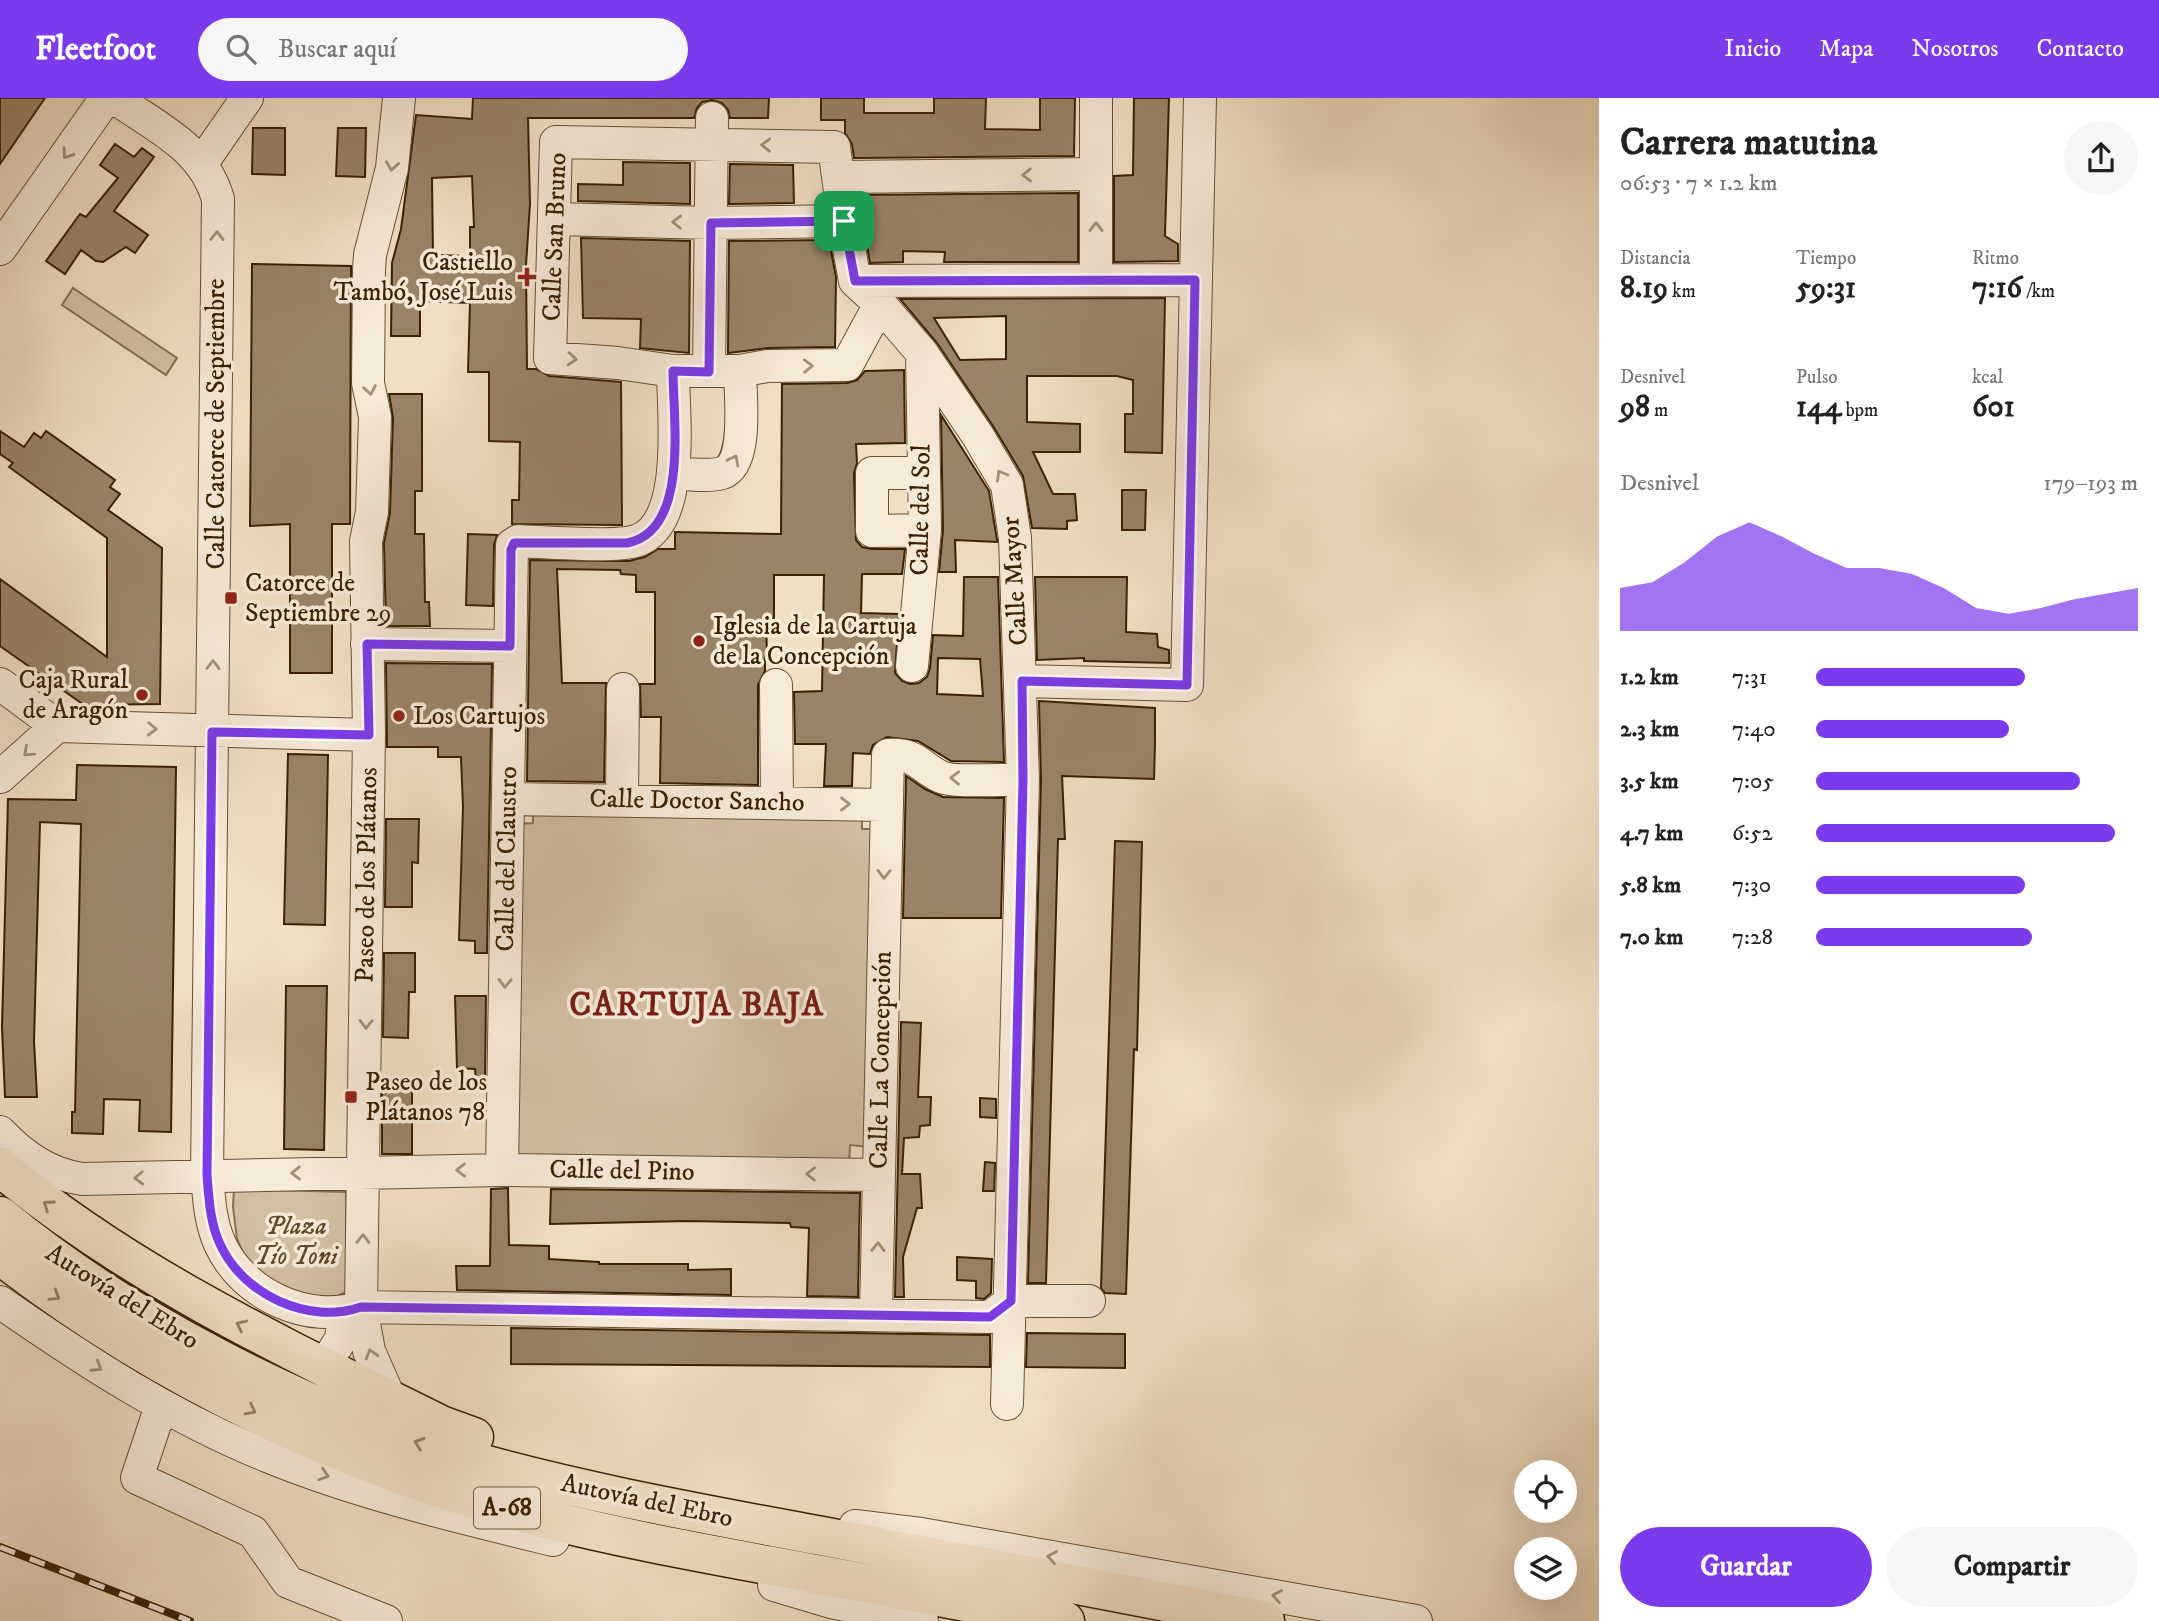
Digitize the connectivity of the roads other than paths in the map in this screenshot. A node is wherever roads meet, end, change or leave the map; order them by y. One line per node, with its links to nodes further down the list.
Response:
1 (106, 98): 14 (street, one-way to 14)
2 (115, 98): 8 (street, Calle Catorce de Septiembre)
3 (247, 98): 8 (street)
4 (399, 98): 25 (street, Paseo de los Plátanos, one-way to 25)
5 (1096, 98): 9 (street)
6 (1200, 98): 16 (street)
7 (712, 131): 10 (street, Calle San Bruno, one-way to 7); 11 (street, Calle San Bruno); 13 (street)
8 (202, 163): 33 (street, Calle Catorce de Septiembre, one-way to 8)
9 (1096, 173): 10 (street, one-way to 10); 15 (street, one-way to 9)
10 (839, 177): 12 (street)
11 (555, 219): 13 (street, one-way to 11); 20 (street, Calle San Bruno, one-way to 20)
12 (844, 221): 13 (street); 17 (street)
13 (711, 223): 21 (street)
14 (0, 249)
15 (1096, 280): 16 (street); 17 (street)
16 (1195, 280): 28 (street)
17 (855, 281): 18 (street, Calle Mayor)
18 (880, 304): 19 (street, Calle Mayor); 21 (street, one-way to 18)
19 (922, 353): 22 (street, Calle del Sol); 28 (street, Calle Mayor, one-way to 19)
20 (673, 371): 21 (street); 23 (street)
21 (725, 371): 23 (street, one-way to 21)
22 (922, 473): 24 (street, Calle del Sol); 24 (street)
23 (673, 474): 26 (street, Calle del Claustro)
24 (925, 530): 27 (street, Calle del Sol)
25 (367, 644): 26 (street); 34 (street, Paseo de los Plátanos)
26 (510, 646): 37 (street, Calle del Claustro)
27 (912, 666)
28 (1022, 681): 36 (street, Calle Mayor)
29 (0, 684): 32 (street)
30 (776, 685): 39 (street)
31 (623, 689): 38 (street)
32 (57, 726): 33 (street, one-way to 33); 35 (street, one-way to 35)
33 (212, 732): 34 (street); 45 (street, Calle Catorce de Septiembre)
34 (369, 735): 44 (street, Paseo de los Plátanos, one-way to 44)
35 (0, 778)
36 (1023, 780): 40 (street, Calle La Concepción, one-way to 40); 49 (street, Calle Mayor)
37 (508, 799): 38 (street, Calle Doctor Sancho); 43 (street, Calle del Claustro, one-way to 43)
38 (622, 799): 39 (street, Calle Doctor Sancho)
39 (777, 803): 40 (street, Calle Doctor Sancho, one-way to 40)
40 (886, 805): 46 (street, Calle La Concepción, one-way to 46)
41 (0, 1132): 45 (street, Calle del Pino, one-way to 41)
42 (0, 1167): 54 (highway, one-way to 42)
43 (502, 1170): 44 (street, Calle del Pino, one-way to 44); 46 (street, Calle del Pino, one-way to 43)
44 (364, 1172): 45 (street, Calle del Pino, one-way to 45); 52 (street, Paseo de los Plátanos, one-way to 44)
45 (207, 1175): 52 (street)
46 (879, 1175): 53 (street, Calle La Concepción, one-way to 46)
47 (0, 1216): 58 (highway, Autovía del Ebro / A-68, one-way to 47)
48 (0, 1255): 63 (highway, Autovía del Ebro / A-68, one-way to 63)
49 (1011, 1301): 50 (street); 53 (street); 56 (street, Calle Mayor)
50 (1089, 1301)
51 (0, 1302): 57 (street, one-way to 57)
52 (353, 1310): 53 (street); 54 (street); 55 (street, Paseo de los Plátanos, one-way to 52)
53 (876, 1315)
54 (324, 1366): 55 (highway)
55 (390, 1399): 58 (highway)
56 (1007, 1404)
57 (161, 1406): 59 (street, one-way to 59); 60 (street)
58 (747, 1522): 64 (highway, Autovía del Ebro / A-68); 65 (street, one-way to 58)
59 (774, 1585): 61 (street); 62 (street)
60 (386, 1621)
61 (922, 1621)
62 (1044, 1621)
63 (1065, 1621)
64 (1265, 1621)
65 (1416, 1621)

